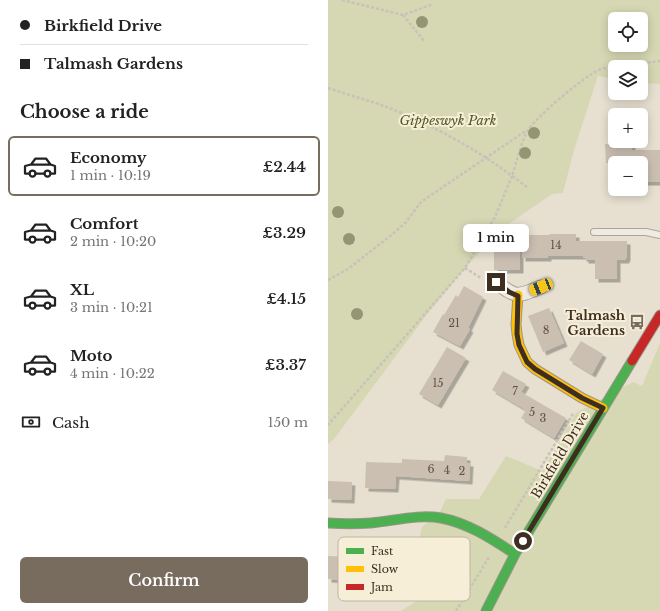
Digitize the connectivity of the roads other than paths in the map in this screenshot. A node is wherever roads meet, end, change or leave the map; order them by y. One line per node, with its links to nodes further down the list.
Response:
1 (594, 232): 2 (lane)
2 (660, 235)
3 (496, 282): 5 (street)
4 (541, 287): 5 (street)
5 (518, 296): 7 (street)
6 (660, 315): 7 (street, Birkfield Drive)
7 (603, 408): 9 (street, Birkfield Drive)
8 (328, 523): 9 (street)
9 (515, 554): 10 (street, Birkfield Drive)
10 (486, 611)

